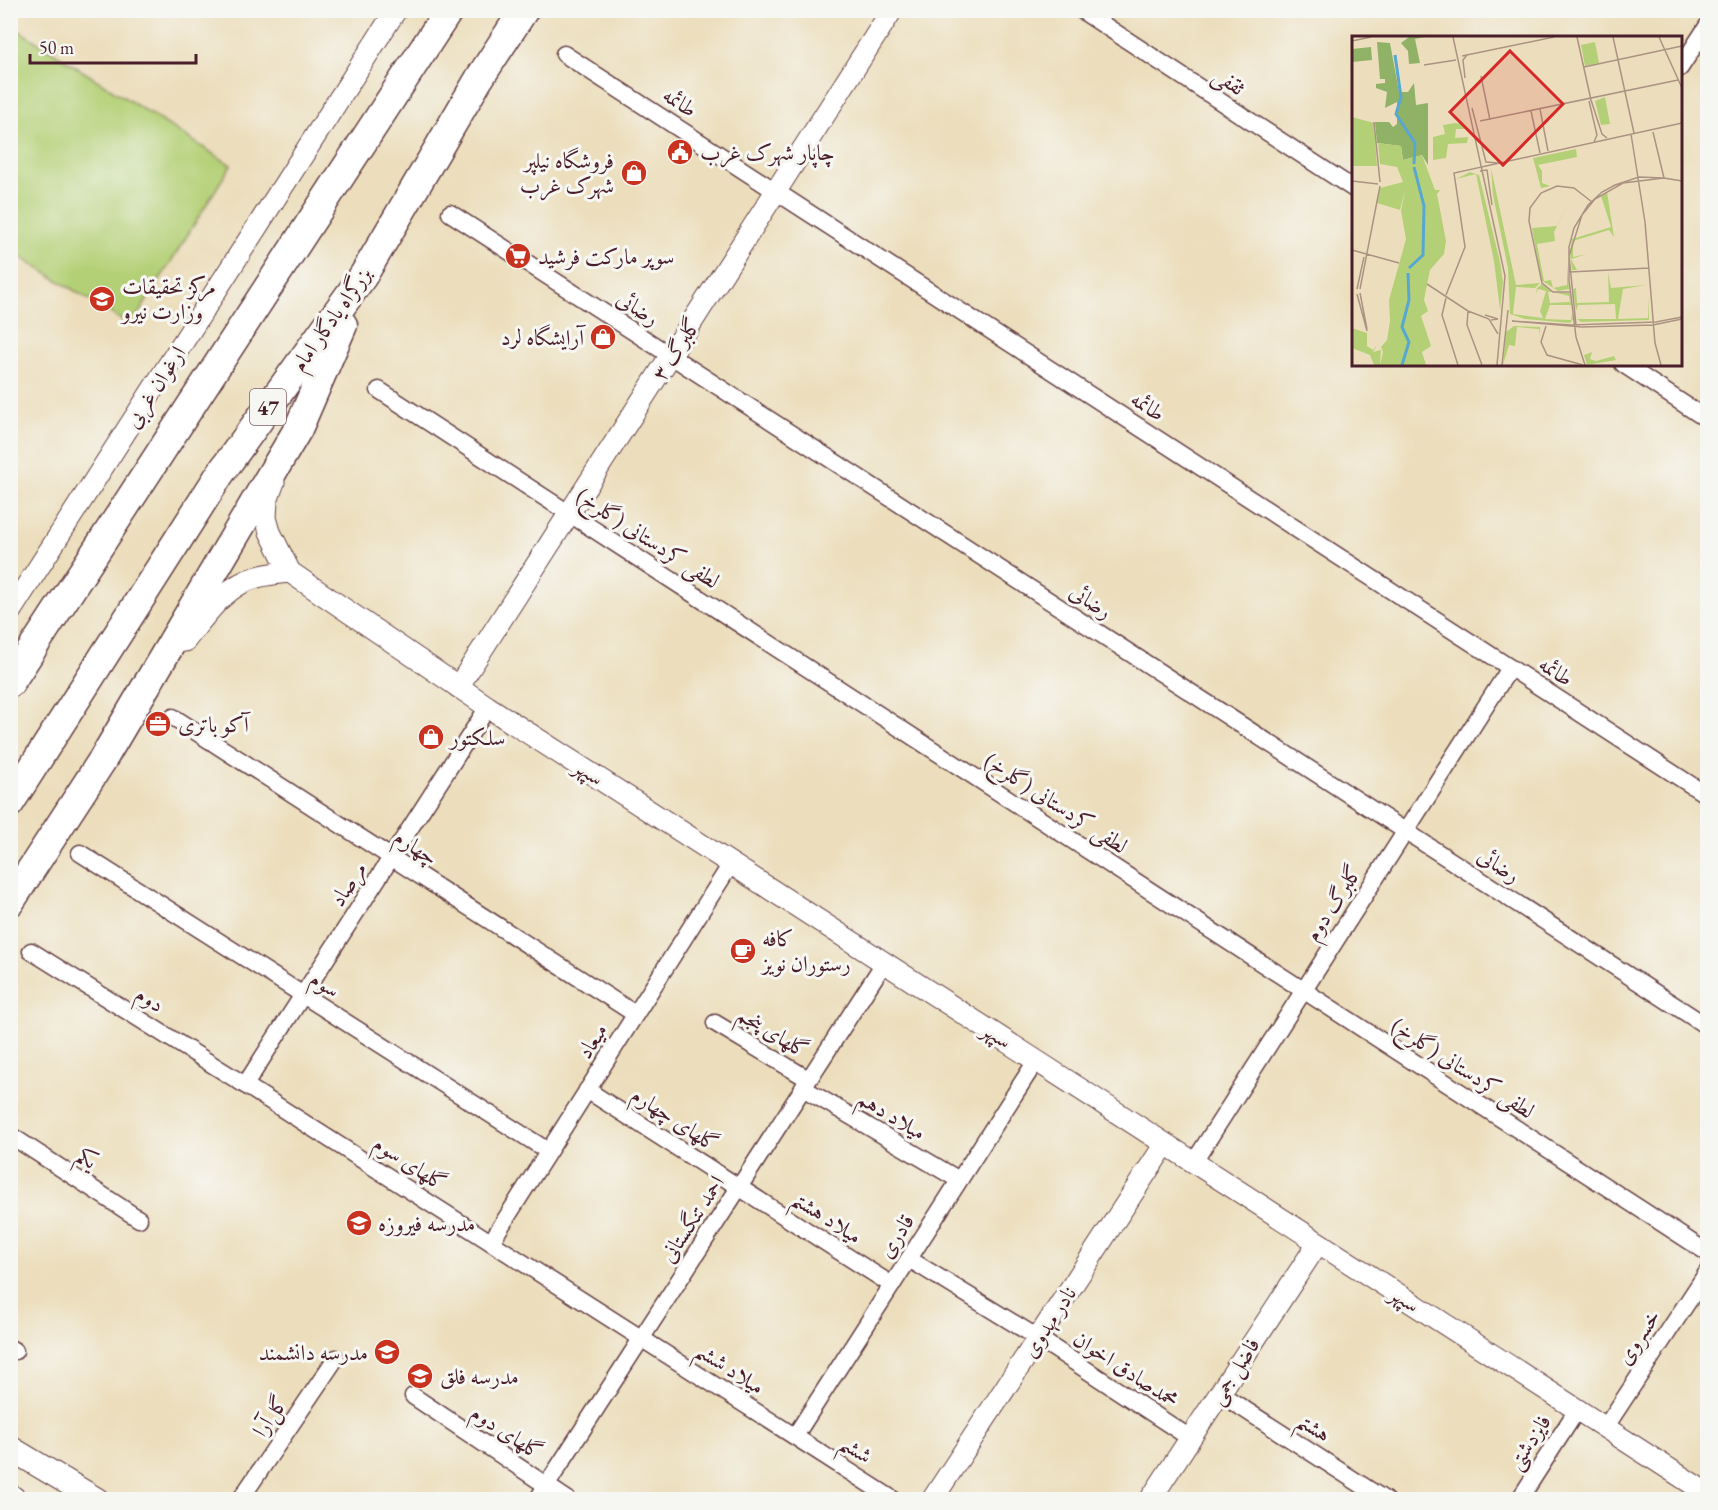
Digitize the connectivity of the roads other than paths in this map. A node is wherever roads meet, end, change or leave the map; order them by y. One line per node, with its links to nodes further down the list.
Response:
1 (396, 10): 20 (street, ارغوان غربی)
2 (449, 10): 22 (highway)
3 (524, 10): 12 (highway, بزرگراه یادگار امام / 47)
4 (892, 10): 10 (street, گلبرگ ۳)
5 (1081, 10): 9 (street, ثقفی)
6 (1707, 25): 8 (street)
7 (564, 54): 10 (street, طائمه)
8 (1682, 65)
9 (1352, 188)
10 (777, 192): 13 (street, گلبرگ ۳); 21 (street, طائمه)
11 (450, 213): 13 (street, رضائی)
12 (363, 276): 17 (highway); 28 (highway, بزرگراه یادگار امام / 47)
13 (671, 356): 18 (street, گلبرگ ۳); 29 (street, رضائی)
14 (1626, 366): 16 (street)
15 (379, 390): 18 (street, لطفی کردستانی (گلرخ))
16 (1707, 420)
17 (298, 429): 19 (street, سپهر); 24 (highway)
18 (570, 514): 23 (street, گلبرگ ۳); 36 (street, لطفی کردستانی (گلرخ))
19 (290, 572): 23 (street, سپهر); 24 (street)
20 (10, 612)
21 (1510, 668): 27 (street, طائمه); 29 (street, گلبرگ دوم)
22 (10, 683)
23 (458, 687): 25 (street, سپهر)
24 (142, 694): 33 (highway)
25 (488, 707): 31 (street, مرصاد); 32 (street, سپهر)
26 (173, 717): 31 (street, چهارم)
27 (1707, 796)
28 (10, 803)
29 (1406, 831): 36 (street, گلبرگ دوم); 40 (street, رضائی)
30 (80, 853): 37 (street, سوم)
31 (391, 858): 37 (street, مرصاد); 38 (street, چهارم)
32 (731, 864): 35 (street, سپهر); 38 (street, میعاد)
33 (10, 902)
34 (31, 951): 43 (street, دوم)
35 (884, 963): 41 (street, سپهر); 42 (street, احمد تنگستانی)
36 (1304, 991): 48 (street, گلبرگ دوم); 54 (street, لطفی کردستانی (گلرخ))
37 (302, 996): 43 (street, مرصاد); 47 (street, سوم)
38 (635, 1014): 44 (street, میعاد)
39 (715, 1023): 42 (street, گلهای پنجم)
40 (1707, 1027)
41 (1036, 1061): 46 (street, سپهر); 49 (street, قادری)
42 (806, 1084): 49 (street, میلاد دهم); 50 (street, احمد تنگستانی)
43 (245, 1085): 52 (street, گلهای سوم)
44 (587, 1090): 47 (street, میعاد); 50 (street, گلهای چهارم)
45 (10, 1136): 51 (street, یکم)
46 (1165, 1144): 48 (street, سپهر); 59 (street, نادر مهدوی)
47 (548, 1151): 52 (street, میعاد)
48 (1194, 1162): 53 (street, سپهر)
49 (959, 1180): 55 (street, قادری)
50 (739, 1187): 57 (street, میلاد هشتم); 58 (street, احمد تنگستانی)
51 (139, 1219)
52 (490, 1242): 58 (street, گلهای سوم)
53 (1318, 1243): 61 (street, فاضل جمی); 63 (street, سپهر)
54 (1707, 1253)
55 (909, 1258): 57 (street, قادری); 59 (street)
56 (1707, 1271): 64 (street, خسروی)
57 (892, 1285): 65 (street, قادری)
58 (641, 1338): 65 (street, میلاد ششم); 68 (street, احمد تنگستانی)
59 (1038, 1338): 66 (street, محمدصادق اخوان); 77 (street, نادر مهدوی)
60 (336, 1358): 73 (street, گل‌آرا)
61 (1219, 1393): 66 (street, فاضل جمی); 79 (street, هشتم)
62 (413, 1396): 68 (street, گلهای دوم)
63 (1577, 1410): 64 (street, سپهر); 80 (street, فایزدشتی)
64 (1605, 1428): 69 (street, سپهر)
65 (795, 1436): 76 (street, ششم)
66 (1190, 1438): 78 (street, فاضل جمی)
67 (10, 1448): 72 (main road)
68 (546, 1485): 74 (street, احمد تنگستانی); 75 (street, گلهای دوم)
69 (1707, 1494)
70 (10, 1496): 71 (main road)
71 (15, 1500)
72 (97, 1500)
73 (240, 1500)
74 (537, 1500)
75 (568, 1500)
76 (894, 1500)
77 (932, 1500)
78 (1150, 1500)
79 (1385, 1500)
80 (1519, 1500)

